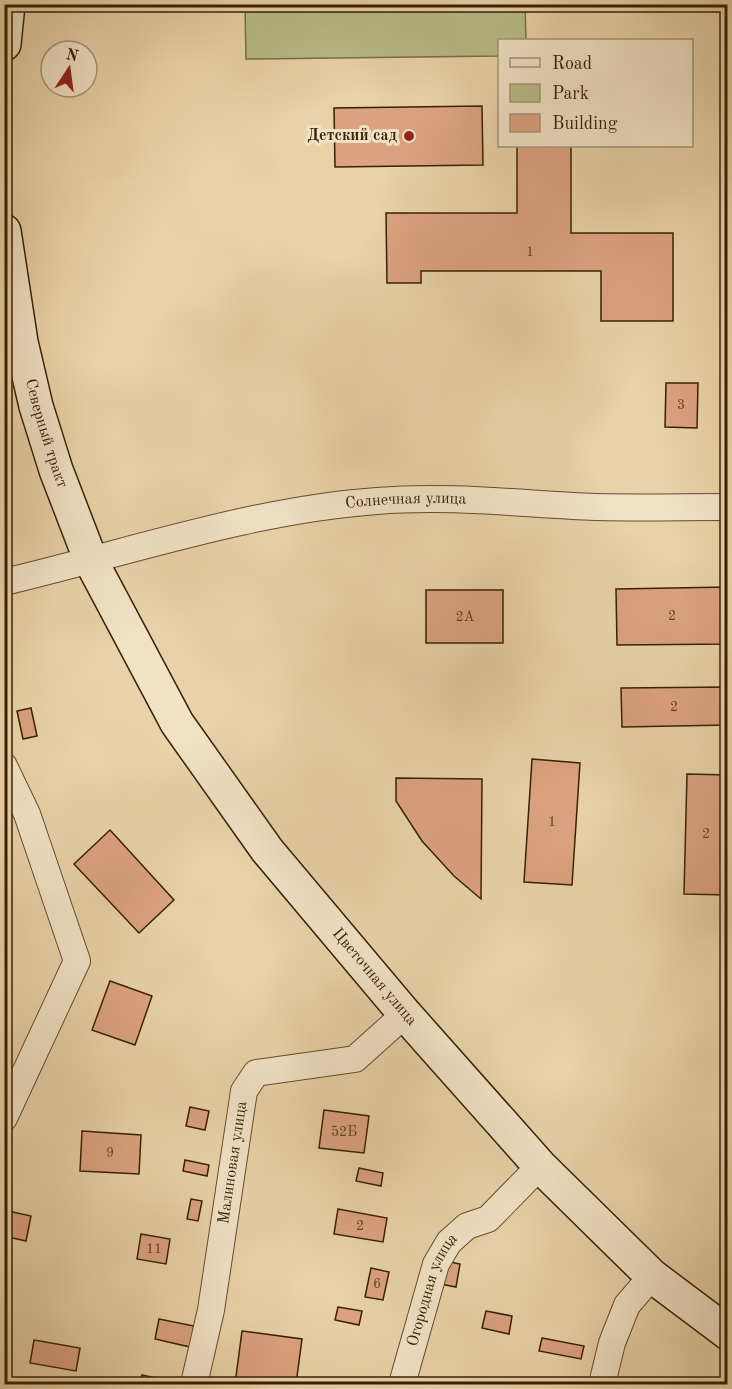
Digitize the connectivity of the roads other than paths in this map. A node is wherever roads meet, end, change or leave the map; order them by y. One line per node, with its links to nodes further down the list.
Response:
1 (8, 4): 2 (main road)
2 (4, 44)
3 (4, 231): 5 (main road, Северный тракт)
4 (728, 507): 5 (street, Солнечная улица)
5 (91, 561): 6 (street, Солнечная улица); 8 (main road, Цветочная улица)
6 (4, 582)
7 (4, 766): 9 (street)
8 (405, 1014): 10 (main road, Цветочная улица); 13 (street, Малиновая улица)
9 (4, 1118)
10 (540, 1166): 11 (main road, Цветочная улица); 14 (street, Огородная улица)
11 (652, 1276): 12 (main road, Цветочная улица); 15 (street)
12 (728, 1334)
13 (194, 1384)
14 (402, 1384)
15 (602, 1384)

